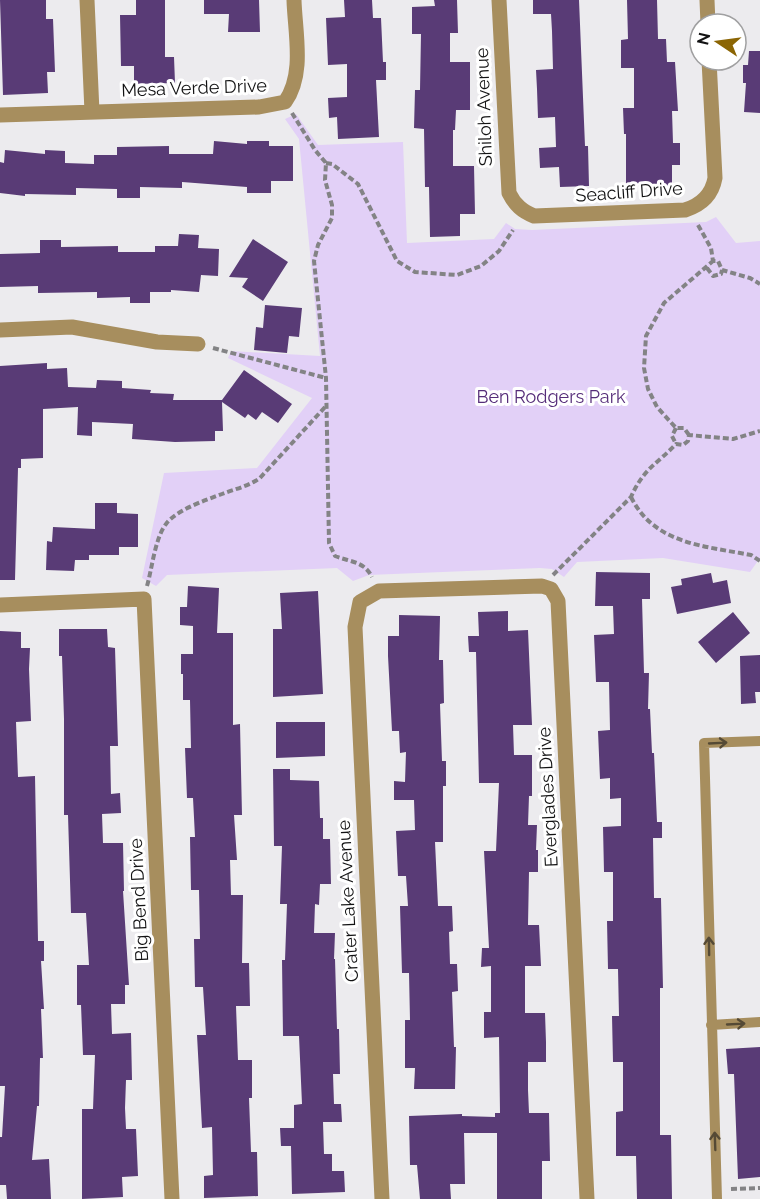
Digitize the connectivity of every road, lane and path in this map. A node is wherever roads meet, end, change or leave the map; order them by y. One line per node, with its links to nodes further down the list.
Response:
1 (87, 0): 6 (street)
2 (294, 0): 5 (street, Mesa Verde Drive)
3 (499, 0): 9 (street, Shiloh Avenue)
4 (710, 72): 9 (street, Seacliff Drive)
5 (285, 102): 6 (street, Mesa Verde Drive); 8 (path)
6 (92, 112): 7 (street, Mesa Verde Drive)
7 (0, 115)
8 (326, 163): 11 (path); 18 (path)
9 (520, 208)
10 (698, 225): 12 (path)
11 (513, 230)
12 (713, 261): 13 (path); 14 (path)
13 (707, 268): 14 (path); 20 (path)
14 (722, 270): 15 (path)
15 (760, 284)
16 (0, 330): 17 (street)
17 (198, 344): 18 (path)
18 (326, 378): 19 (path)
19 (327, 406): 27 (path); 28 (path)
20 (676, 428): 22 (path); 23 (path)
21 (760, 431): 22 (path)
22 (689, 435): 23 (path)
23 (676, 444): 24 (path)
24 (631, 497): 25 (path); 26 (path)
25 (760, 561)
26 (542, 586): 27 (street); 37 (street, Everglades Drive)
27 (379, 591): 36 (street, Crater Lake Avenue)
28 (144, 599): 29 (street); 35 (street, Big Bend Drive)
29 (0, 605)
30 (760, 741): 32 (lane, one-way to 30)
31 (760, 1022): 32 (lane, one-way to 31)
32 (711, 1025): 38 (lane, one-way to 32)
33 (760, 1188): 34 (path)
34 (726, 1189)
35 (172, 1199)
36 (382, 1199)
37 (587, 1199)
38 (717, 1199)

